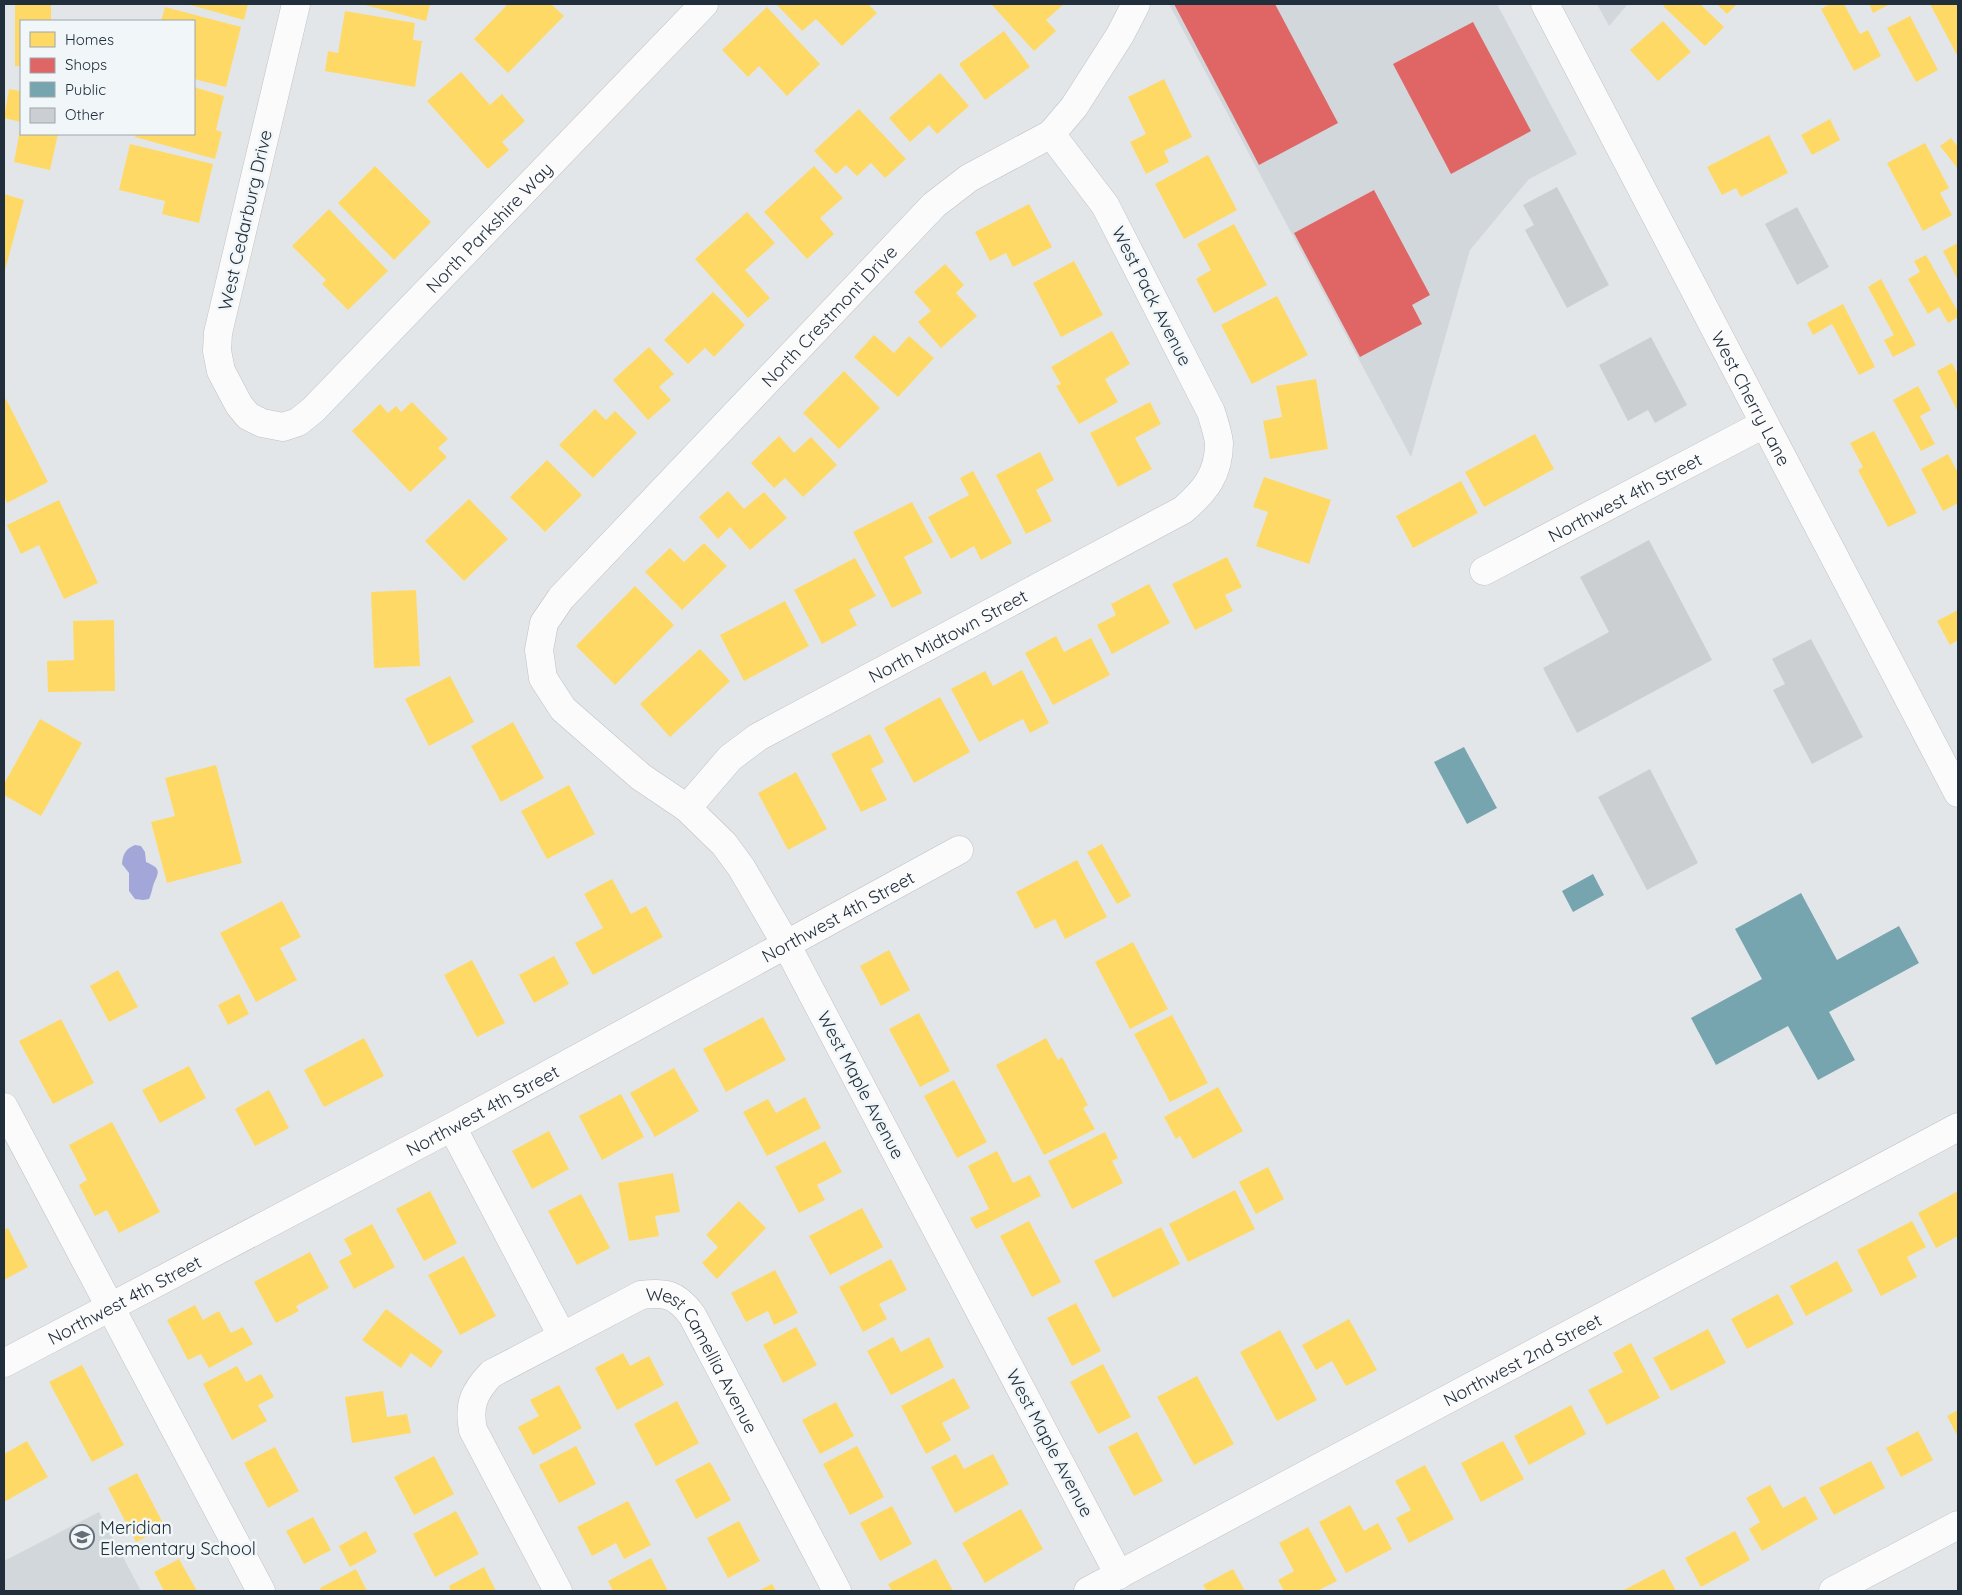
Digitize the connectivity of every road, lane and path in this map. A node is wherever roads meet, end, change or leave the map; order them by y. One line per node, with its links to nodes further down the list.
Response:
1 (296, 4): 6 (street, West Cedarburg Drive)
2 (704, 4): 6 (street, North Parkshire Way)
3 (1136, 4): 5 (street, North Crestmont Drive)
4 (1545, 4): 7 (street, West Cherry Lane)
5 (1051, 134): 8 (street, West Pack Avenue); 10 (street, North Crestmont Drive)
6 (262, 423)
7 (1764, 424): 9 (street, Northwest 4th Street); 11 (street, West Cherry Lane)
8 (1214, 473): 12 (street, North Midtown Street)
9 (1484, 571)
10 (539, 650): 12 (street, West Maple Avenue)
11 (1957, 787)
12 (687, 808): 14 (street, West Maple Avenue)
13 (959, 850): 14 (street, Northwest 4th Street)
14 (786, 944): 17 (street, Northwest 4th Street); 22 (street, West Maple Avenue)
15 (4, 1107): 18 (street)
16 (1958, 1127): 22 (street, Northwest 2nd Street)
17 (452, 1128): 18 (street, Northwest 4th Street); 19 (street)
18 (111, 1308): 20 (street, Northwest 4th Street); 23 (street)
19 (562, 1336): 24 (street, West Camellia Avenue); 25 (street, West Camellia Avenue)
20 (4, 1363)
21 (1958, 1525): 27 (street)
22 (1119, 1575): 26 (street, Northwest 2nd Street)
23 (261, 1591)
24 (558, 1591)
25 (837, 1591)
26 (1088, 1591)
27 (1833, 1591)

